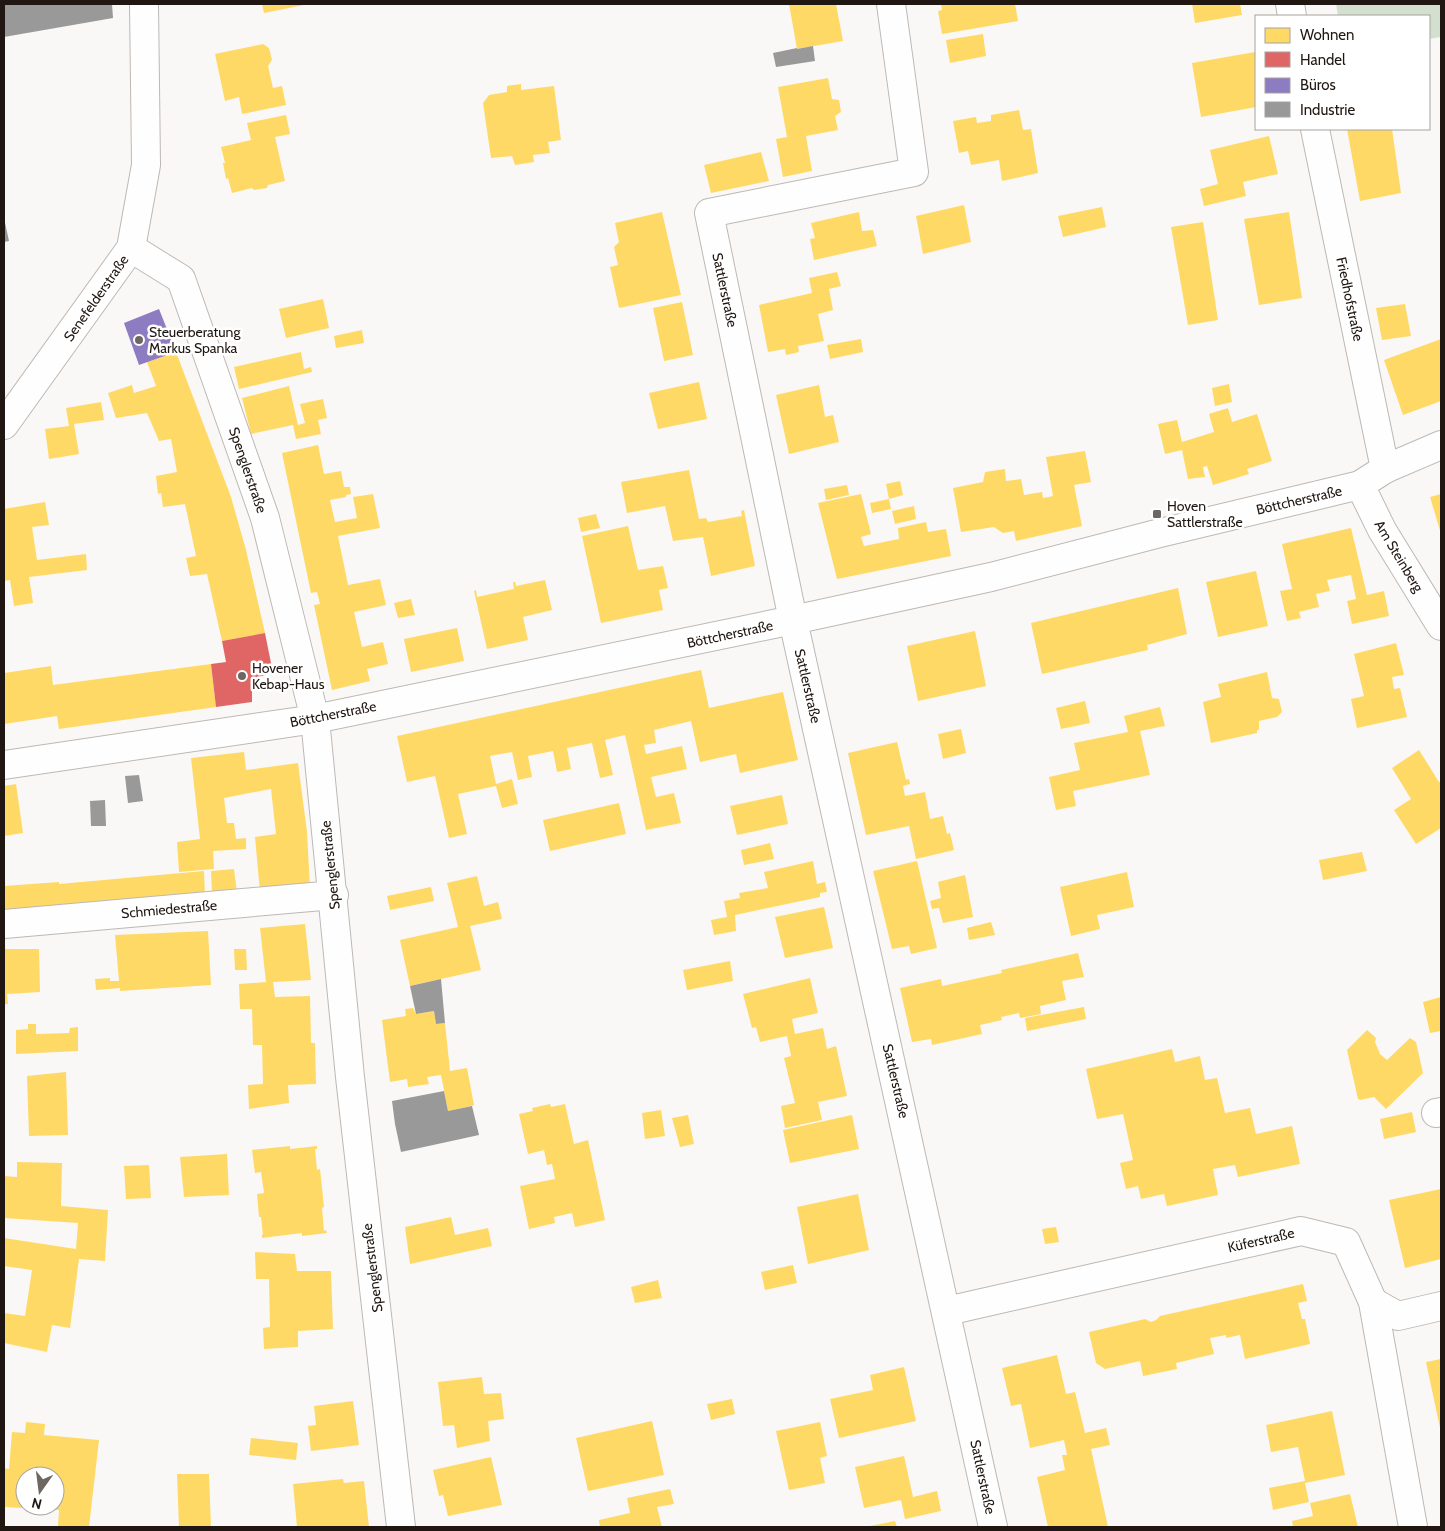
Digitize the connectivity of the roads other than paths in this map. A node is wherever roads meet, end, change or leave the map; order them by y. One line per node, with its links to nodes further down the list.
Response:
1 (144, 4): 4 (street, Senefelderstraße)
2 (891, 4): 9 (street, Sattlerstraße)
3 (1316, 130): 7 (street, Friedhofstraße)
4 (131, 248): 5 (street, Senefelderstraße); 11 (street, Spenglerstraße)
5 (4, 425)
6 (1441, 445): 7 (street, Böttcherstraße)
7 (1385, 469): 8 (street, Böttcherstraße)
8 (1360, 485): 9 (street, Böttcherstraße); 10 (street, Am Steinberg)
9 (793, 620): 11 (street, Böttcherstraße); 17 (street, Sattlerstraße)
10 (1441, 626)
11 (316, 719): 12 (street, Böttcherstraße); 13 (street, Spenglerstraße)
12 (4, 765)
13 (334, 895): 14 (street, Schmiedestraße); 18 (street, Spenglerstraße)
14 (4, 924)
15 (1373, 1302): 16 (street); 17 (street, Küferstraße); 20 (street, Küferstraße)
16 (1441, 1306)
17 (947, 1311): 19 (street, Sattlerstraße)
18 (401, 1527)
19 (993, 1527)
20 (1413, 1527)

